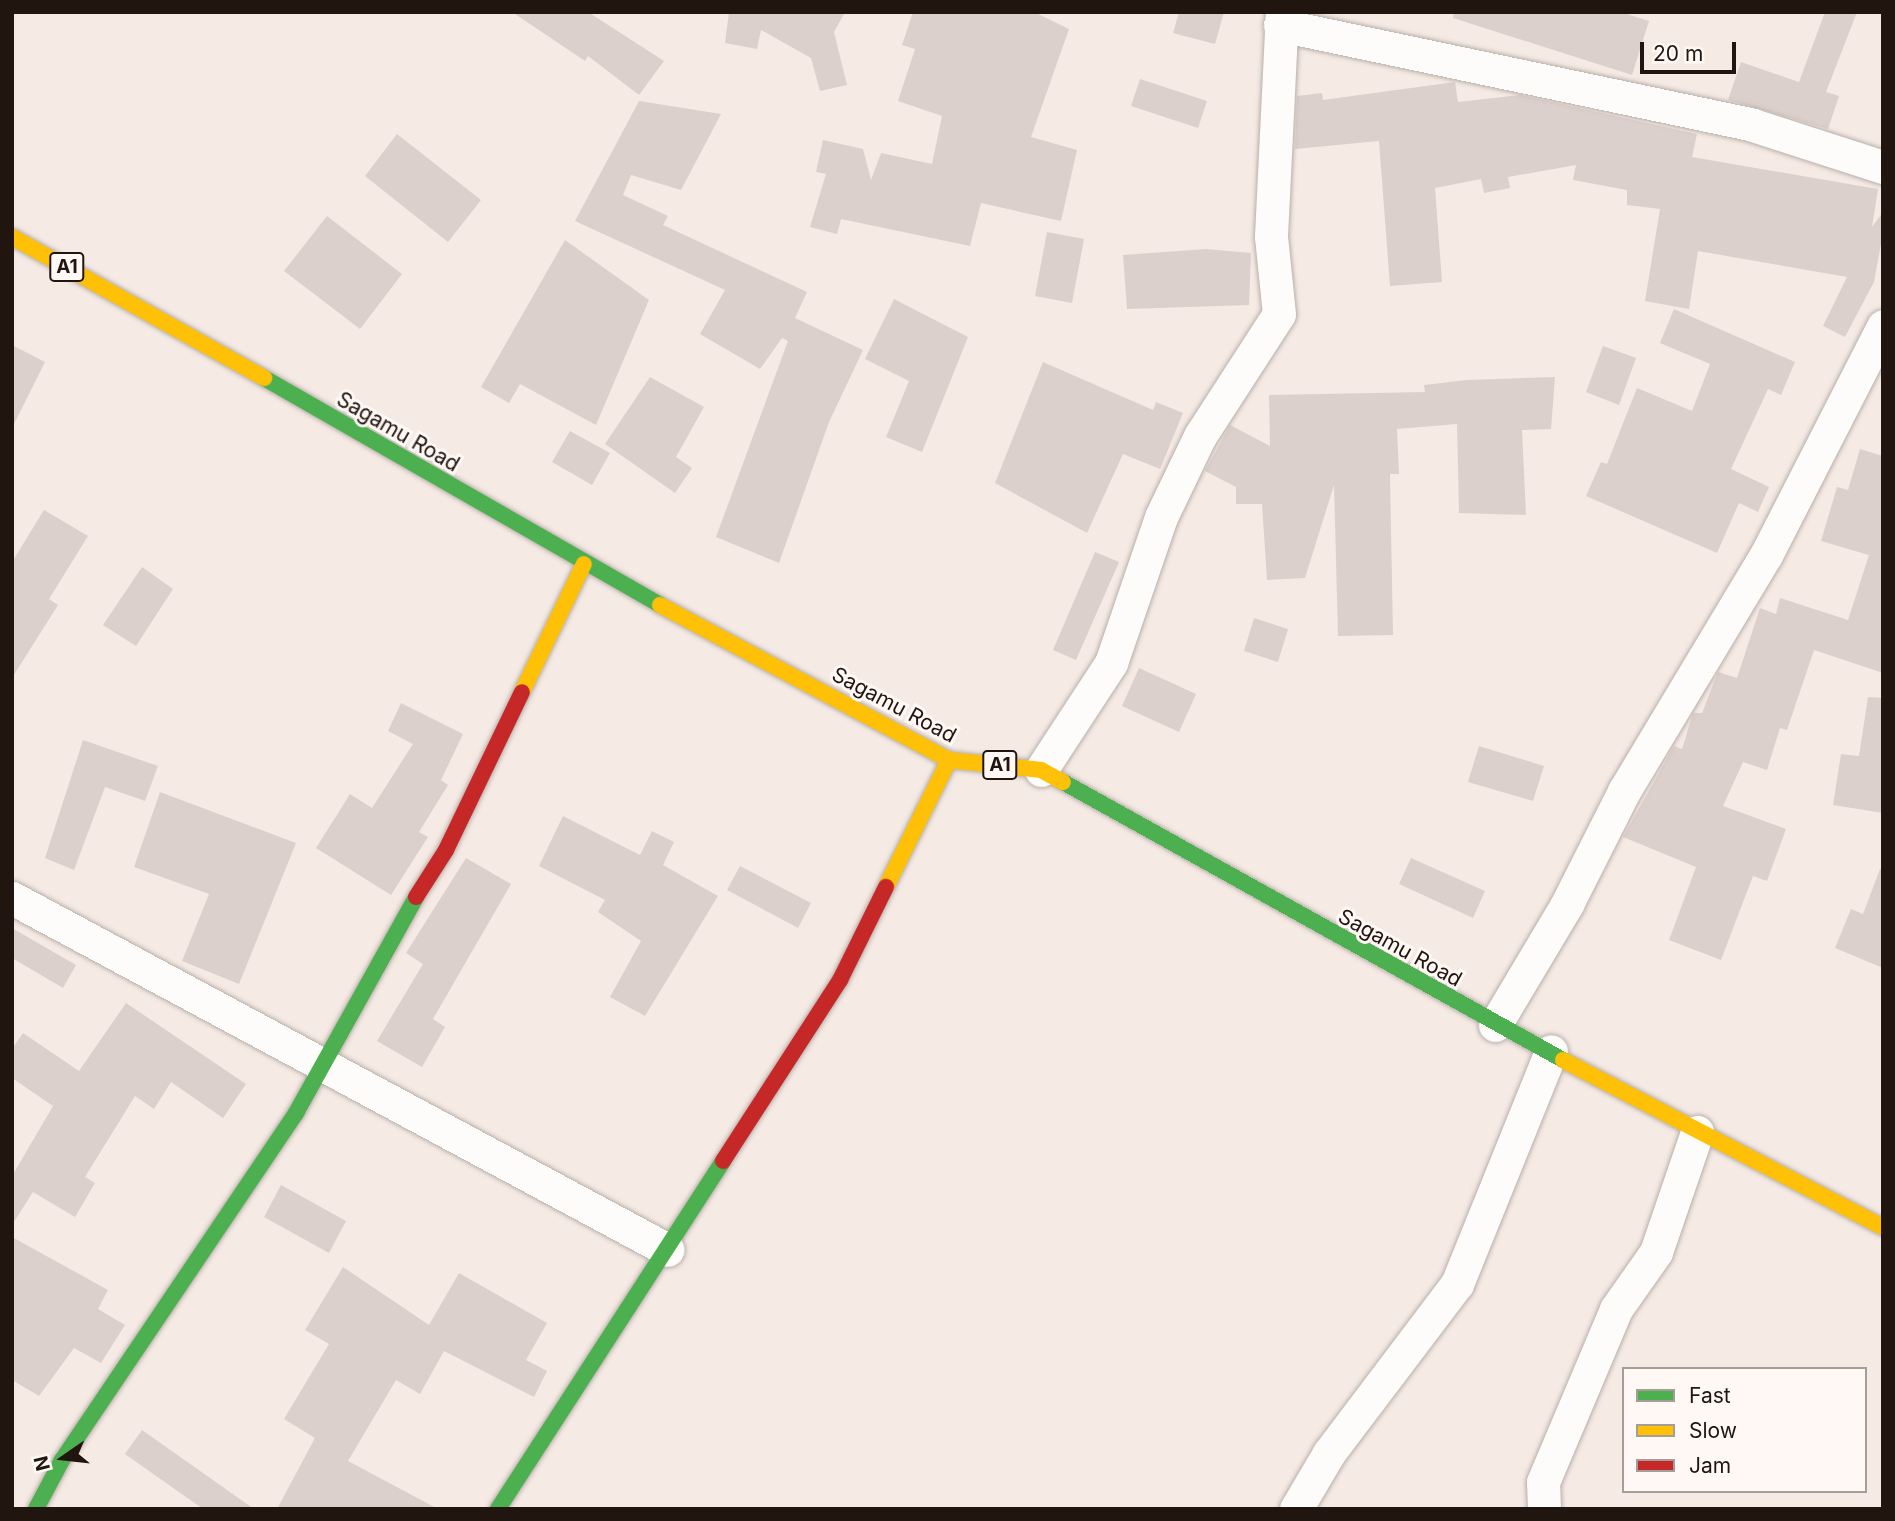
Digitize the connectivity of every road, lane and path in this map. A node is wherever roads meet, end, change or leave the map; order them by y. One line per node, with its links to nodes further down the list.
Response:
1 (1281, 19): 2 (street); 7 (street)
2 (1883, 167)
3 (12, 237): 5 (main road, Sagamu Road / A1)
4 (1883, 326): 9 (street)
5 (584, 564): 6 (main road, Sagamu Road / A1); 11 (main road)
6 (949, 760): 7 (main road, Sagamu Road / A1); 14 (main road)
7 (1041, 770): 9 (main road, Sagamu Road / A1)
8 (12, 898): 11 (street)
9 (1495, 1025): 10 (main road, Sagamu Road / A1)
10 (1551, 1051): 12 (main road, Sagamu Road / A1); 17 (street)
11 (322, 1062): 14 (street); 15 (main road)
12 (1697, 1132): 13 (main road, Sagamu Road / A1); 18 (street)
13 (1883, 1227)
14 (668, 1250): 16 (main road)
15 (36, 1509)
16 (498, 1509)
17 (1296, 1509)
18 (1544, 1509)

